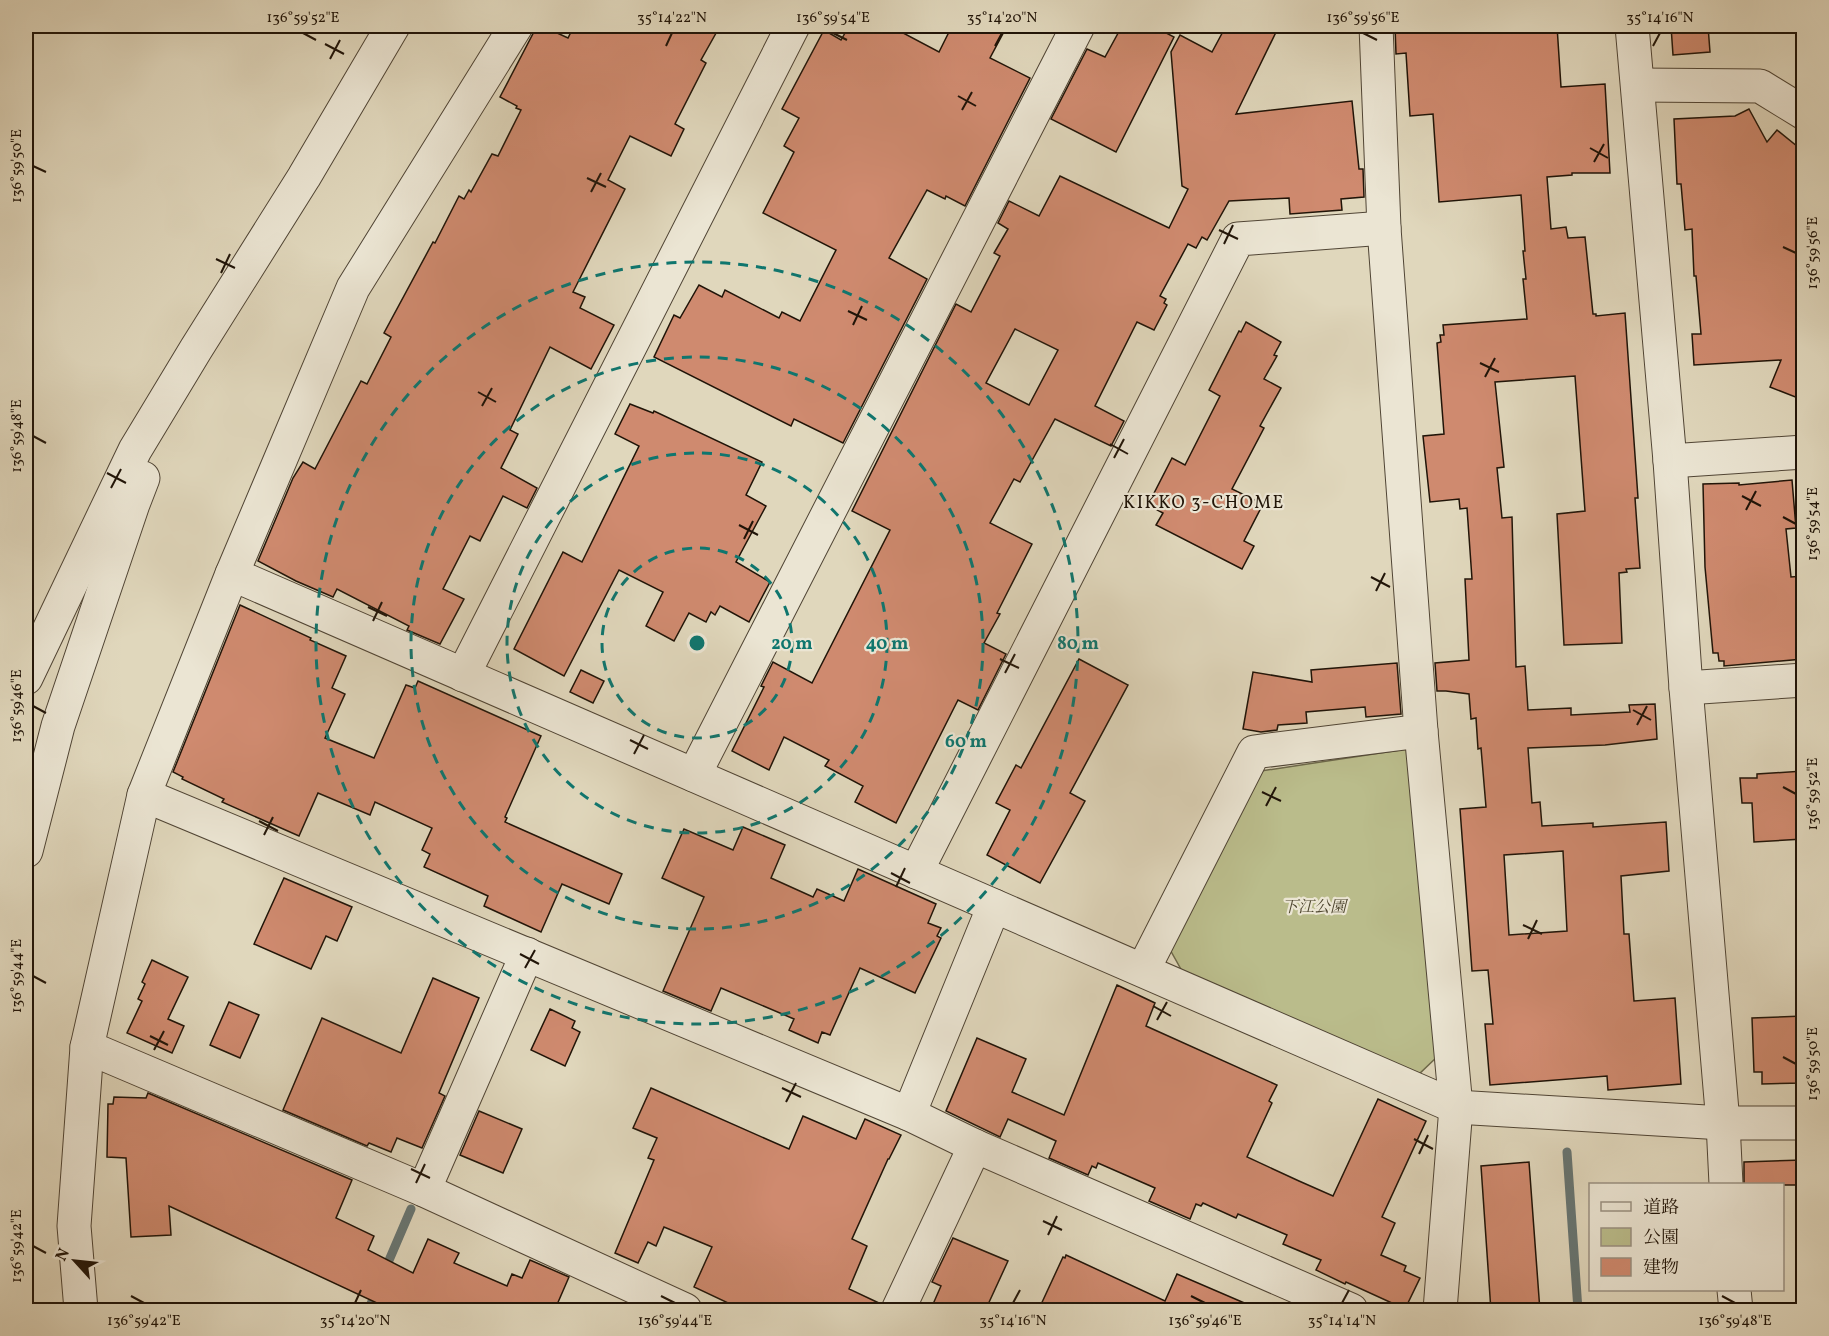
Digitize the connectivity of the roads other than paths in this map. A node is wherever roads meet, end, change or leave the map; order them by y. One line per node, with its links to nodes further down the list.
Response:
1 (393, 26): 10 (street)
2 (516, 26): 13 (street)
3 (793, 26): 14 (street)
4 (1078, 26): 19 (street)
5 (1376, 26): 9 (street)
6 (1632, 26): 7 (street)
7 (1638, 85): 8 (street); 12 (street)
8 (1803, 113)
9 (1384, 228): 18 (street); 22 (street)
10 (196, 349): 15 (street); 21 (street)
11 (1803, 452): 12 (street)
12 (1670, 461): 17 (street)
13 (232, 574): 14 (street); 20 (street)
14 (464, 675): 19 (street)
15 (26, 678)
16 (1803, 680): 17 (street)
17 (1686, 688): 29 (street)
18 (1421, 731): 25 (street); 27 (street)
19 (694, 775): 22 (street)
20 (144, 795): 24 (street); 26 (street)
21 (26, 851)
22 (916, 872): 23 (street)
23 (994, 906): 25 (street); 28 (street)
24 (527, 954): 28 (street); 33 (street)
25 (1143, 970): 27 (street)
26 (87, 1047): 33 (street); 36 (street)
27 (1456, 1107): 29 (street); 40 (street)
28 (909, 1114): 31 (street)
29 (1723, 1123): 30 (street); 32 (street)
30 (1803, 1123)
31 (975, 1146): 38 (street); 39 (street)
32 (1726, 1183)
33 (424, 1190): 35 (street)
34 (1734, 1291): 41 (street)
35 (635, 1300): 37 (street)
36 (81, 1311)
37 (685, 1311)
38 (898, 1311)
39 (1351, 1311)
40 (1440, 1311)
41 (1736, 1311)

